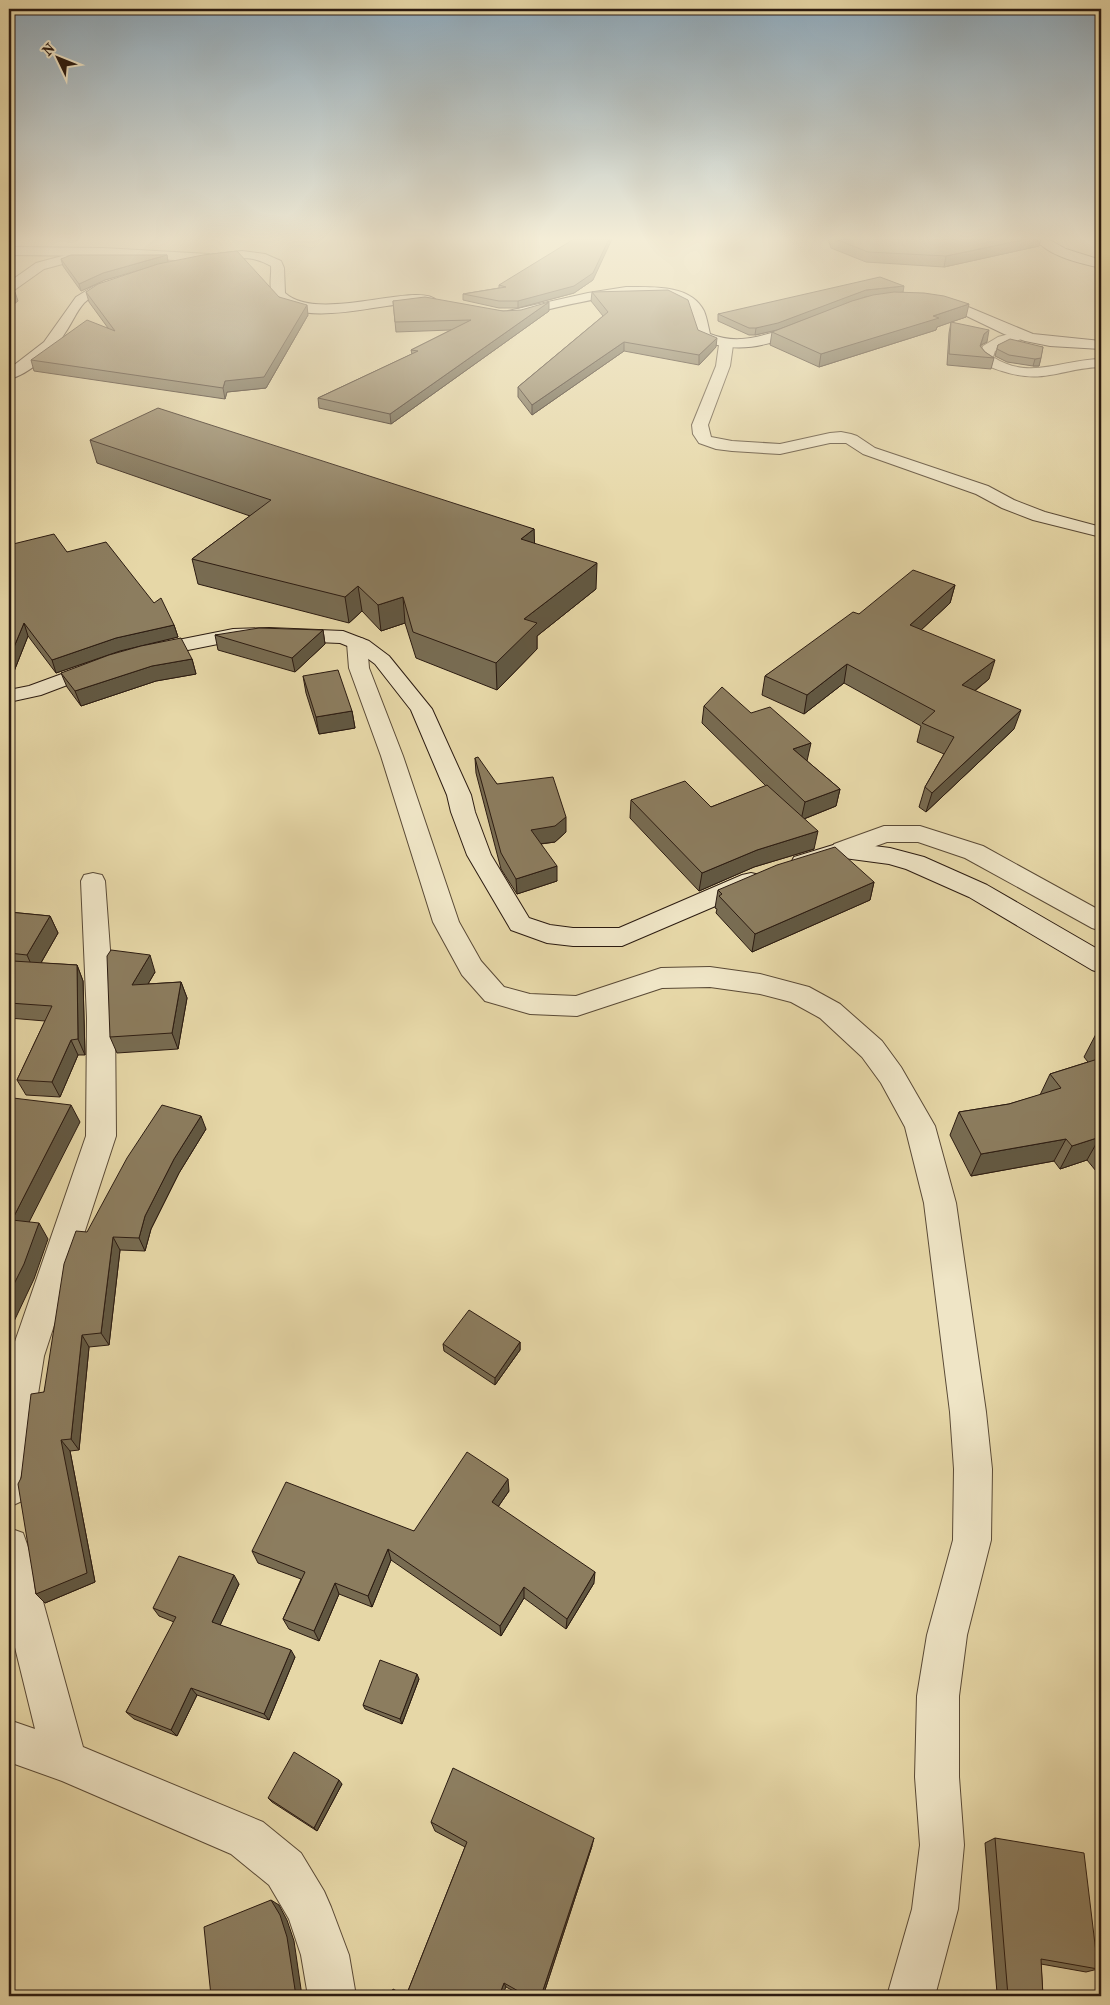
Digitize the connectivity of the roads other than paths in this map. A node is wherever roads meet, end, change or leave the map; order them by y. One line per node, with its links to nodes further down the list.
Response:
1 (59, 333): 9 (street)
2 (702, 333): 6 (street)
3 (785, 333): 6 (street)
4 (1015, 333): 5 (street)
5 (1020, 335): 7 (street); 8 (street)
6 (726, 345): 10 (street)
7 (1101, 345)
8 (1101, 363)
9 (9, 375)
10 (1101, 532)
11 (357, 643): 12 (street); 13 (street); 22 (street)
12 (9, 696)
13 (843, 850): 15 (street); 16 (street)
14 (93, 881): 17 (street)
15 (1101, 922)
16 (1101, 963)
17 (9, 1488)
18 (9, 1547): 20 (street)
19 (9, 1742): 20 (street)
20 (65, 1761): 21 (street)
21 (332, 1996)
22 (911, 1996)

